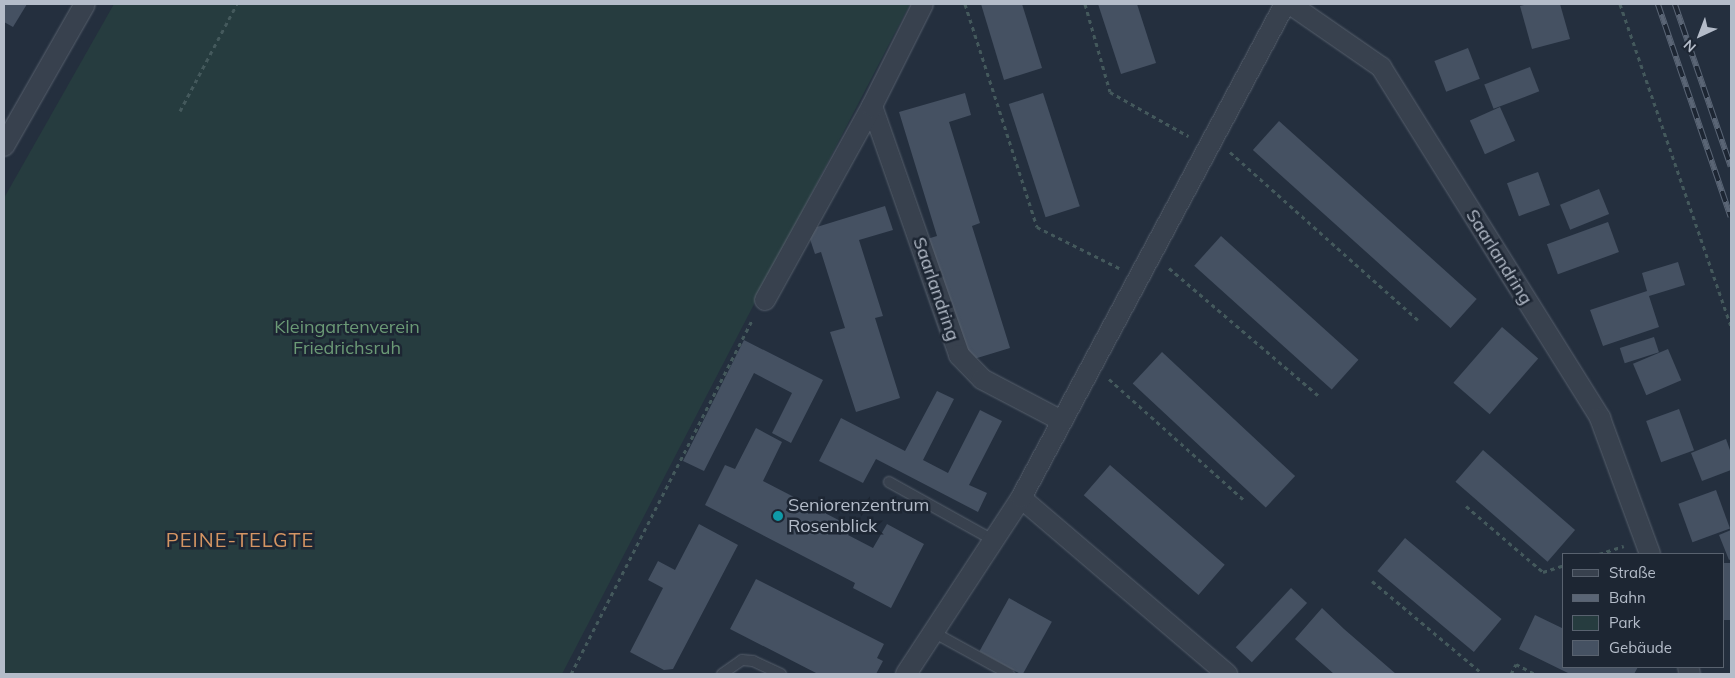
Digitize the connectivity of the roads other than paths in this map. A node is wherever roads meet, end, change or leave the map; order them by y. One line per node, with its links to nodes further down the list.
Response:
1 (85, 4): 6 (street)
2 (923, 4): 5 (street)
3 (1285, 4): 8 (street)
4 (1290, 4): 12 (street, Saarlandring)
5 (872, 106): 7 (street); 8 (street, Saarlandring)
6 (4, 146)
7 (765, 300)
8 (1062, 421): 10 (street)
9 (889, 482): 11 (lane)
10 (1021, 498): 11 (street); 18 (street)
11 (993, 540): 13 (street)
12 (1650, 553)
13 (933, 632): 16 (street); 17 (lane)
14 (722, 674): 15 (lane)
15 (781, 674)
16 (908, 674)
17 (1009, 674)
18 (1227, 674)

